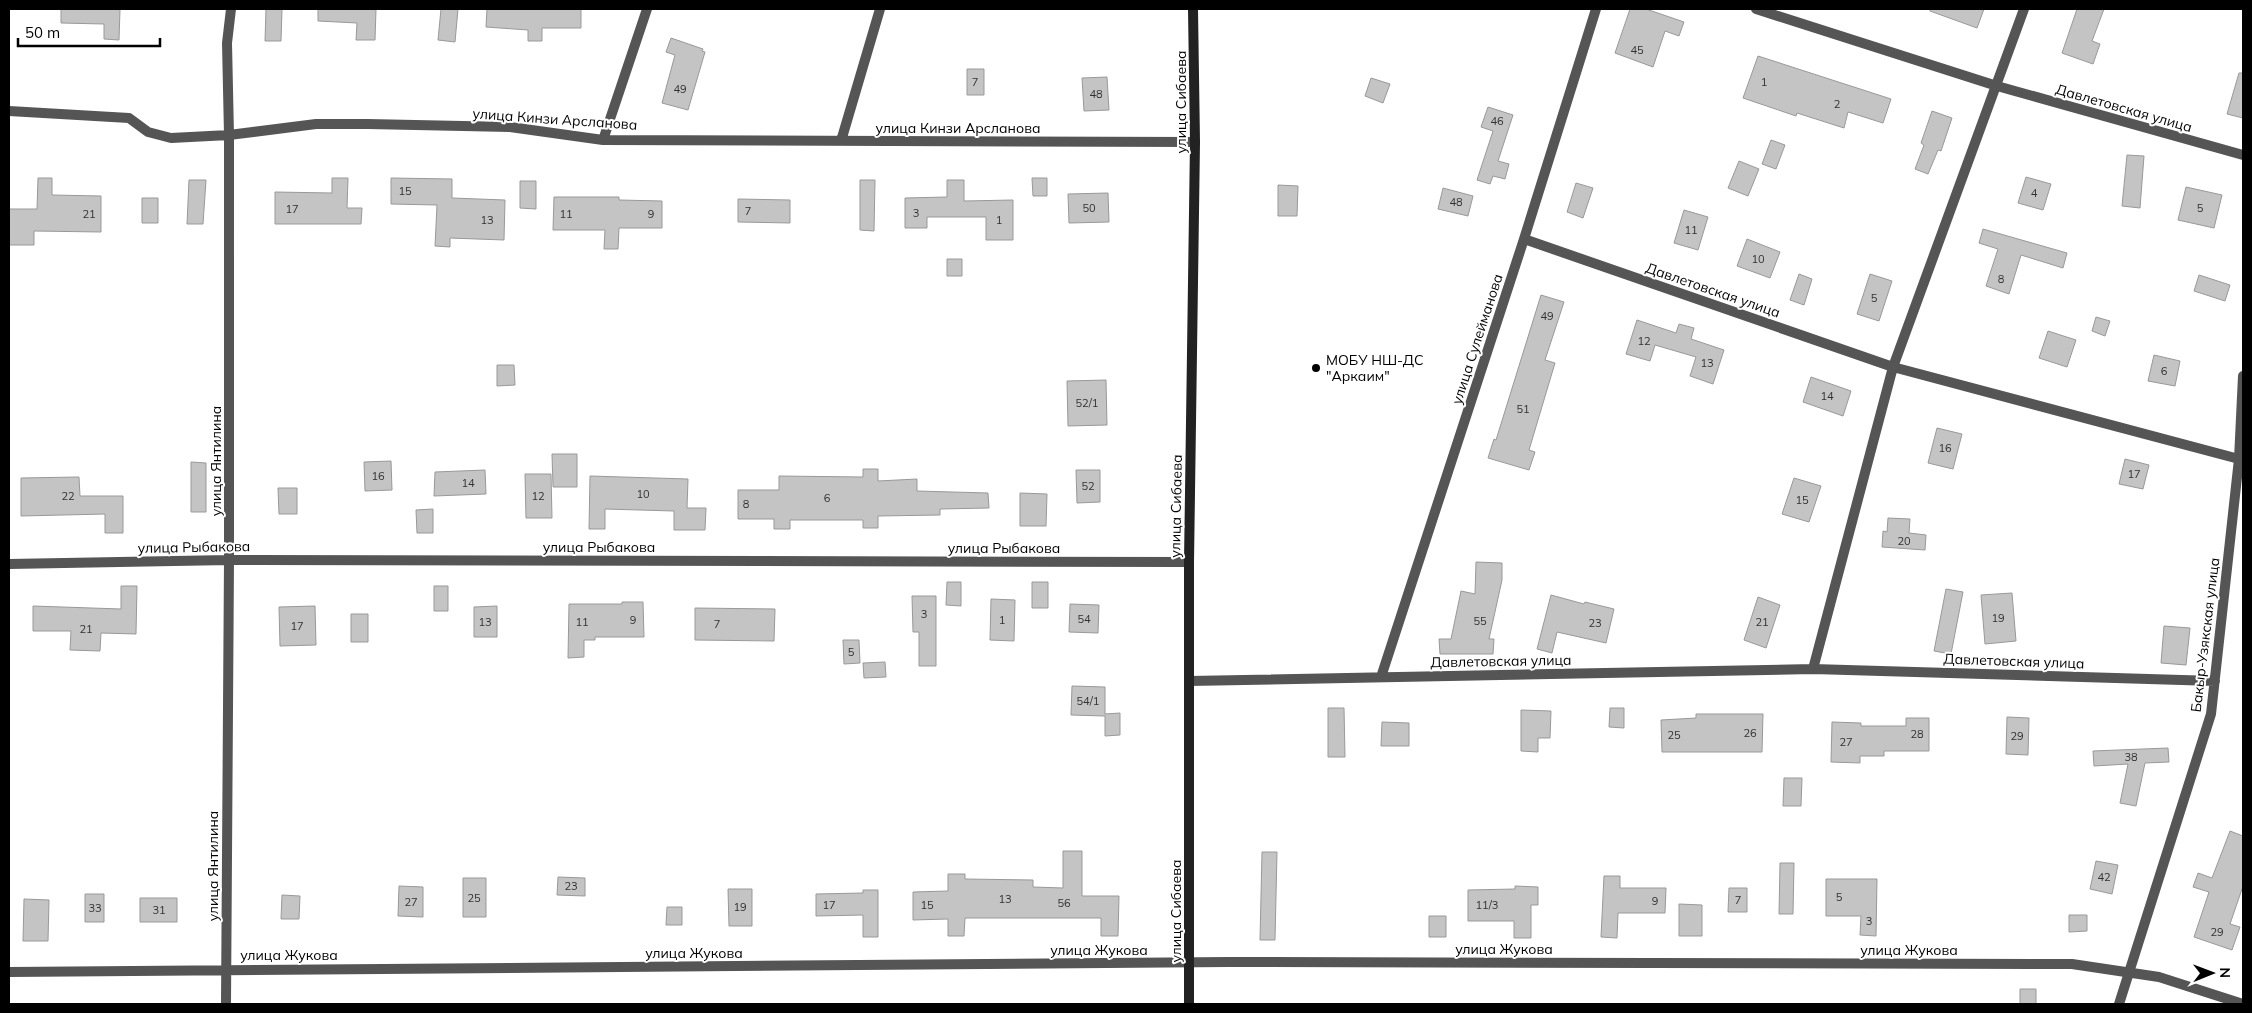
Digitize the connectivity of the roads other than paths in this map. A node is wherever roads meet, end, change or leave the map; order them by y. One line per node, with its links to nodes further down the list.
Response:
1 (231, 9): 10 (street, улица Янтилина)
2 (647, 9): 11 (street)
3 (880, 9): 12 (street)
4 (1193, 9): 13 (main road, улица Сибаева)
5 (1596, 9): 15 (street, улица Сулейманова)
6 (1756, 9): 8 (street, Давлетовская улица)
7 (2024, 9): 8 (street)
8 (1997, 86): 14 (street, Давлетовская улица); 16 (street)
9 (9, 111): 10 (street, улица Кинзи Арсланова)
10 (230, 135): 11 (street, улица Кинзи Арсланова); 19 (street, улица Янтилина)
11 (603, 140): 12 (street, улица Кинзи Арсланова)
12 (841, 141): 13 (street, улица Кинзи Арсланова)
13 (1195, 142): 20 (main road, улица Сибаева)
14 (2243, 155)
15 (1524, 239): 16 (street, Давлетовская улица); 23 (street, улица Сулейманова)
16 (1893, 367): 18 (street, Давлетовская улица); 22 (street)
17 (2243, 376): 18 (street, Бакыр-Узякская улица)
18 (2239, 459): 25 (street, Бакыр-Узякская улица)
19 (229, 560): 20 (street, улица Рыбакова); 21 (street, улица Рыбакова); 27 (street, улица Янтилина)
20 (1189, 562): 24 (main road, улица Сибаева)
21 (9, 564)
22 (1813, 669): 23 (street, Давлетовская улица); 25 (street, Давлетовская улица)
23 (1381, 677): 24 (street, Давлетовская улица)
24 (1190, 681): 26 (main road, улица Сибаева)
25 (2215, 681): 29 (street, Бакыр-Узякская улица)
26 (1190, 963): 27 (street, улица Жукова); 29 (street, улица Жукова); 31 (main road, улица Сибаева)
27 (226, 970): 28 (street, улица Жукова); 30 (street, улица Янтилина)
28 (9, 972)
29 (2129, 972): 32 (street, Бакыр-Узякская улица); 33 (street, улица Жукова)
30 (226, 1004)
31 (1189, 1004)
32 (2119, 1004)
33 (2243, 1004)

